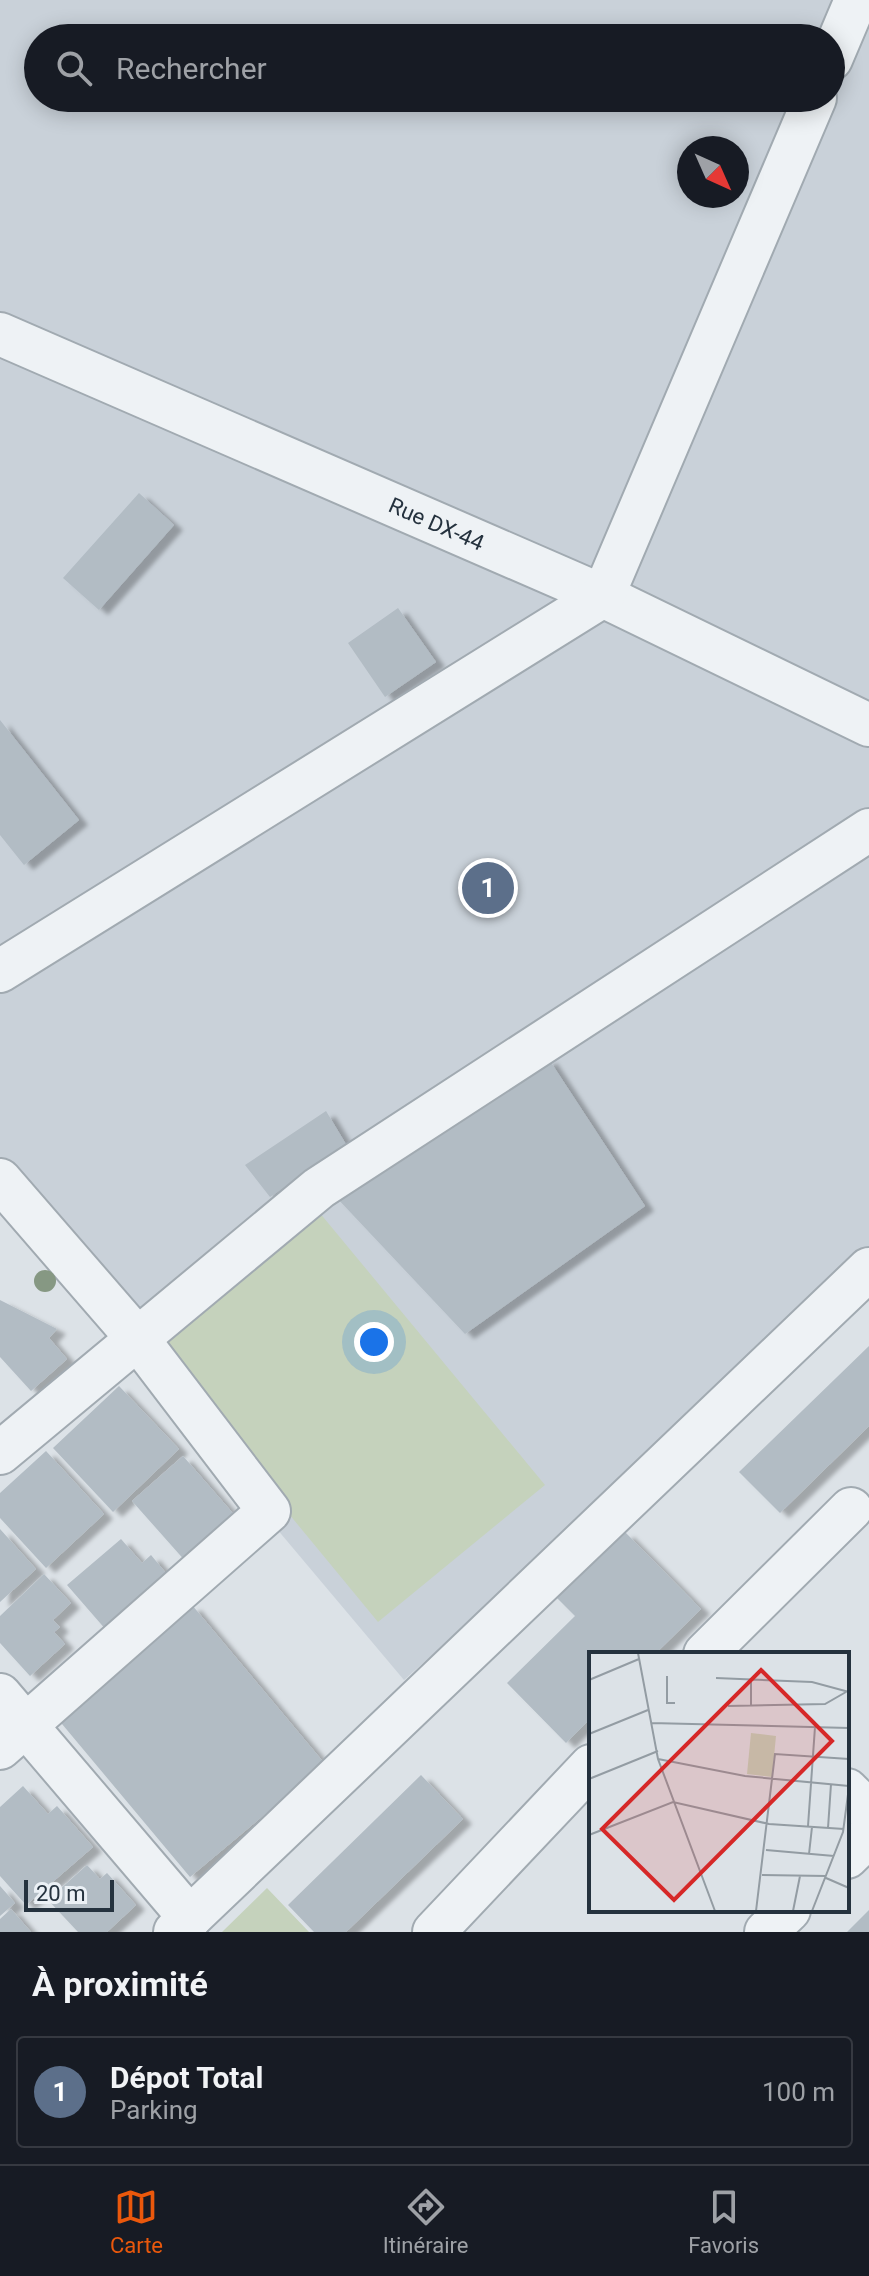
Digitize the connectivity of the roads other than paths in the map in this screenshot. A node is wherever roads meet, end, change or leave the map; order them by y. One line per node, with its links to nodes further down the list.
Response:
1 (856, 0): 2 (street)
2 (845, 26)
3 (809, 112): 5 (street)
4 (0, 334): 5 (street, Rue DX-44)
5 (603, 596): 6 (street, Rue DX-44); 8 (street)
6 (869, 725)
7 (869, 830): 11 (street)
8 (0, 971)
9 (0, 1180): 11 (street)
10 (869, 1269): 22 (street)
11 (137, 1338): 12 (street); 15 (street)
12 (0, 1453)
13 (851, 1509): 14 (street)
14 (708, 1652)
15 (9, 1723): 22 (street)
16 (589, 1768): 23 (street)
17 (849, 1792): 18 (street)
18 (869, 1812)
19 (869, 1836): 20 (street)
20 (849, 1855)
21 (787, 1912): 24 (street)
22 (183, 1925)
23 (434, 1932)
24 (766, 1932)

